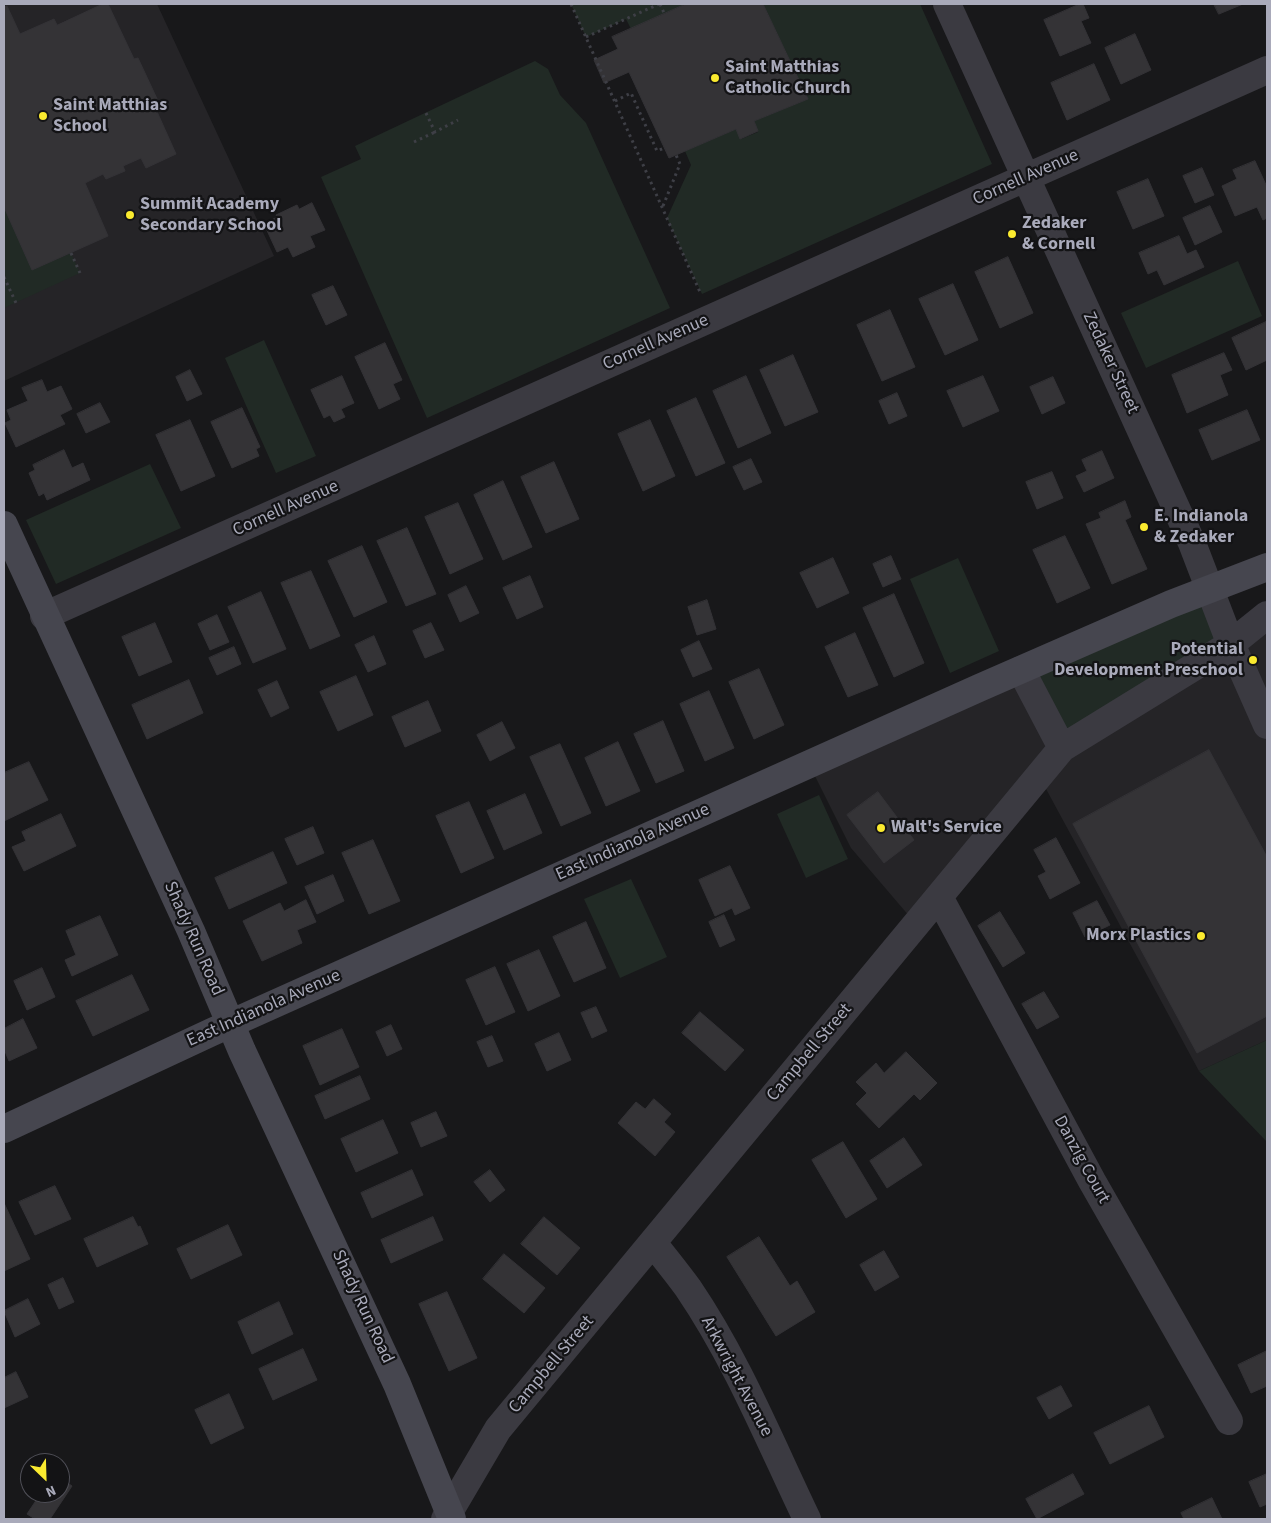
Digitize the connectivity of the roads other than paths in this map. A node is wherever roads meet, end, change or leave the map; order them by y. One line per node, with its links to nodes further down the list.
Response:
1 (947, 4): 3 (street, Zedaker Street)
2 (1267, 70): 3 (street, Cornell Avenue)
3 (1026, 178): 6 (street, Zedaker Street); 8 (street, Cornell Avenue)
4 (4, 525): 8 (street, Shady Run Road)
5 (1267, 567): 6 (street, East Indianola Avenue)
6 (1211, 588): 9 (street, Zedaker Street); 10 (street, East Indianola Avenue)
7 (1267, 615): 9 (street, Campbell Street)
8 (44, 616): 14 (street, Shady Run Road)
9 (1231, 644): 11 (street, Zedaker Street); 12 (street, Campbell Street)
10 (1021, 670): 12 (street); 14 (street, East Indianola Avenue)
11 (1267, 725)
12 (1062, 748): 13 (street, Campbell Street)
13 (939, 897): 16 (street, Campbell Street); 17 (street, Danzig Court)
14 (230, 1024): 15 (street, East Indianola Avenue); 18 (street, Shady Run Road)
15 (4, 1129)
16 (654, 1243): 18 (street, Campbell Street); 19 (street, Arkwright Avenue)
17 (1229, 1421)
18 (449, 1517)
19 (807, 1519)

